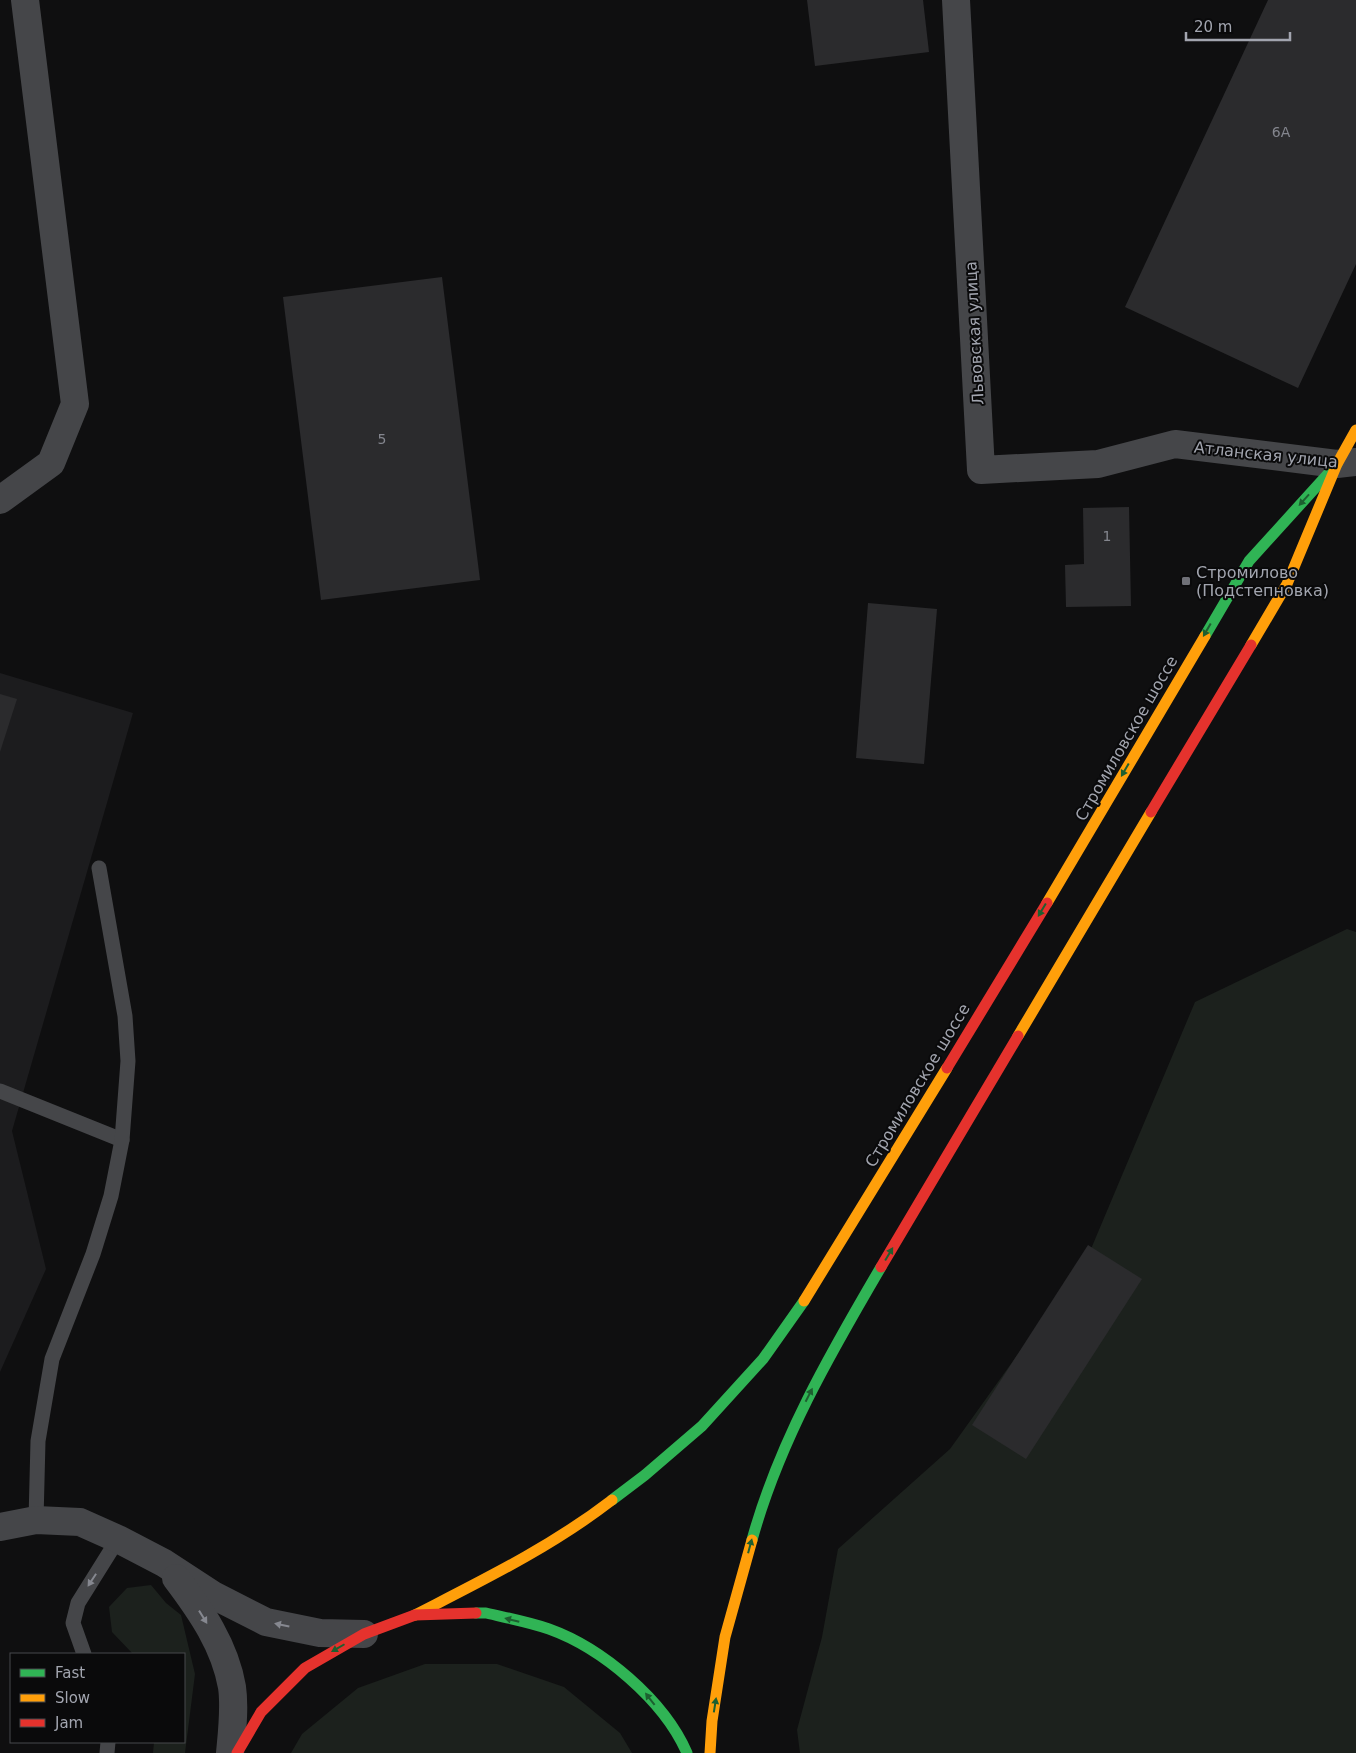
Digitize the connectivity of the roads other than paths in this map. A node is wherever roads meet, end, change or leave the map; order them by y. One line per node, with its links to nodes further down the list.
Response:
1 (25, 0): 6 (street)
2 (956, 0): 4 (street, Львовская улица)
3 (1356, 430): 5 (main road, Стромиловское шоссе)
4 (1175, 444): 5 (street, Атланская улица)
5 (1346, 463): 14 (main road, Стромиловское шоссе, one-way to 14); 20 (main road, Стромиловское шоссе, one-way to 5)
6 (0, 500)
7 (99, 868): 9 (lane)
8 (0, 1091): 9 (lane)
9 (122, 1140): 10 (lane)
10 (36, 1520): 11 (street); 12 (street)
11 (0, 1527)
12 (118, 1539): 13 (street); 16 (lane, one-way to 16)
13 (164, 1563): 15 (street, one-way to 13); 17 (street, one-way to 17)
14 (415, 1615): 15 (main road); 19 (main road, one-way to 14)
15 (364, 1634): 18 (main road, one-way to 18)
16 (84, 1653)
17 (230, 1753)
18 (237, 1753)
19 (687, 1753)
20 (710, 1753)

